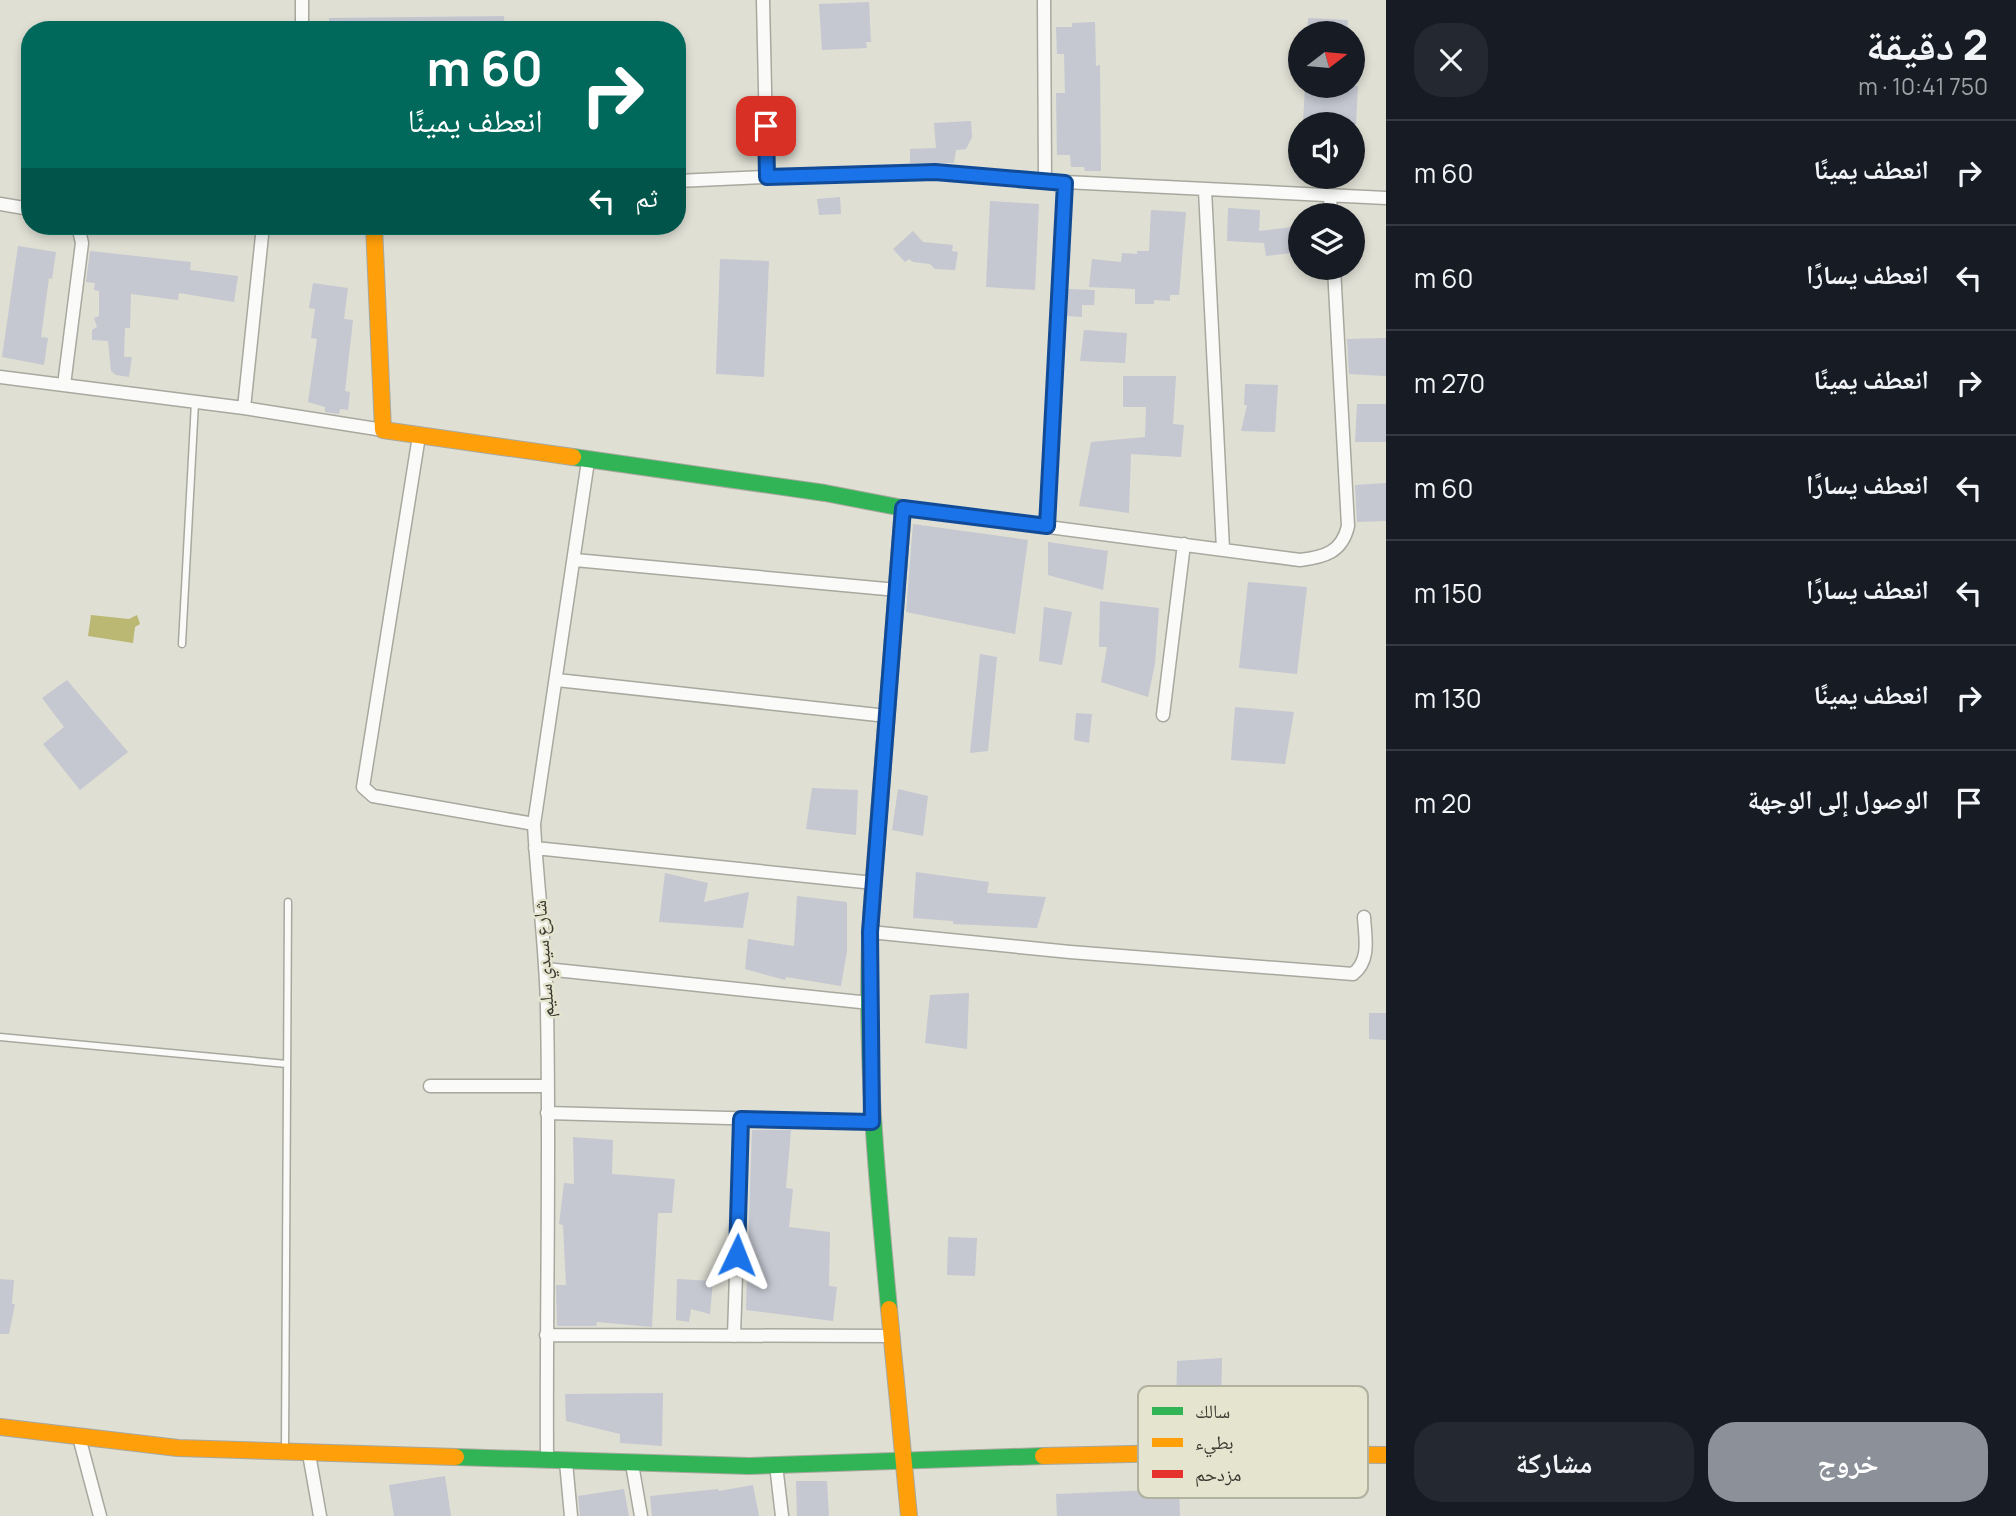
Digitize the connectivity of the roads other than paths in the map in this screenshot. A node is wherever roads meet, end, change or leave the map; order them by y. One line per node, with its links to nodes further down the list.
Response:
1 (302, 0): 4 (street)
2 (763, 0): 5 (street)
3 (1044, 0): 7 (street)
4 (302, 21)
5 (767, 177): 6 (street); 7 (street)
6 (686, 181)
7 (1045, 181): 8 (street)
8 (1065, 183): 9 (street); 27 (street)
9 (1205, 190): 10 (street); 29 (street)
10 (1330, 196): 11 (street); 12 (street)
11 (1386, 198)
12 (1330, 203)
13 (0, 204): 14 (street)
14 (21, 208)
15 (80, 235): 20 (street)
16 (261, 235): 22 (street)
17 (374, 235): 23 (street)
18 (1335, 280): 29 (street)
19 (0, 377): 20 (street)
20 (64, 385): 21 (street)
21 (195, 402): 22 (street); 32 (lane)
22 (244, 408): 23 (street)
23 (383, 430): 24 (street)
24 (419, 436): 25 (street); 36 (street)
25 (588, 461): 26 (street); 30 (street, شارع سيدي سليم)
26 (903, 508): 27 (street); 31 (street)
27 (1047, 526): 28 (street)
28 (1184, 544): 29 (street); 34 (street)
29 (1223, 549)
30 (575, 560): 31 (street); 33 (street, شارع سيدي سليم)
31 (897, 590): 35 (street)
32 (182, 644)
33 (557, 680): 35 (street); 36 (street, شارع سيدي سليم)
34 (1163, 715)
35 (887, 716): 38 (street)
36 (534, 824): 37 (street, شارع سيدي سليم)
37 (536, 848): 38 (street); 42 (street, شارع سيدي سليم)
38 (874, 883): 41 (street)
39 (288, 902): 45 (lane)
40 (1364, 917): 41 (street)
41 (870, 932): 43 (street)
42 (546, 969): 43 (street); 47 (street, شارع سيدي سليم)
43 (870, 1003): 50 (street)
44 (0, 1037): 45 (lane)
45 (287, 1065): 56 (lane)
46 (430, 1086): 47 (street)
47 (547, 1086): 48 (street, شارع سيدي سليم)
48 (547, 1114): 49 (street); 51 (street, شارع سيدي سليم)
49 (741, 1119): 50 (street); 52 (street)
50 (872, 1122): 53 (street)
51 (546, 1335): 52 (street); 62 (street, شارع سيدي سليم)
52 (734, 1336): 53 (street)
53 (892, 1336): 61 (street)
54 (0, 1427): 55 (street)
55 (79, 1437): 56 (street); 66 (street)
56 (285, 1453): 57 (street)
57 (309, 1454): 62 (street); 67 (street)
58 (1138, 1454): 61 (street)
59 (1368, 1455): 60 (street)
60 (1386, 1455)
61 (904, 1459): 65 (street); 71 (street)
62 (547, 1461): 63 (street)
63 (566, 1462): 64 (street); 68 (street)
64 (632, 1464): 65 (street); 69 (street)
65 (776, 1465): 70 (street)
66 (100, 1516)
67 (320, 1516)
68 (570, 1516)
69 (641, 1516)
70 (782, 1516)
71 (909, 1516)

